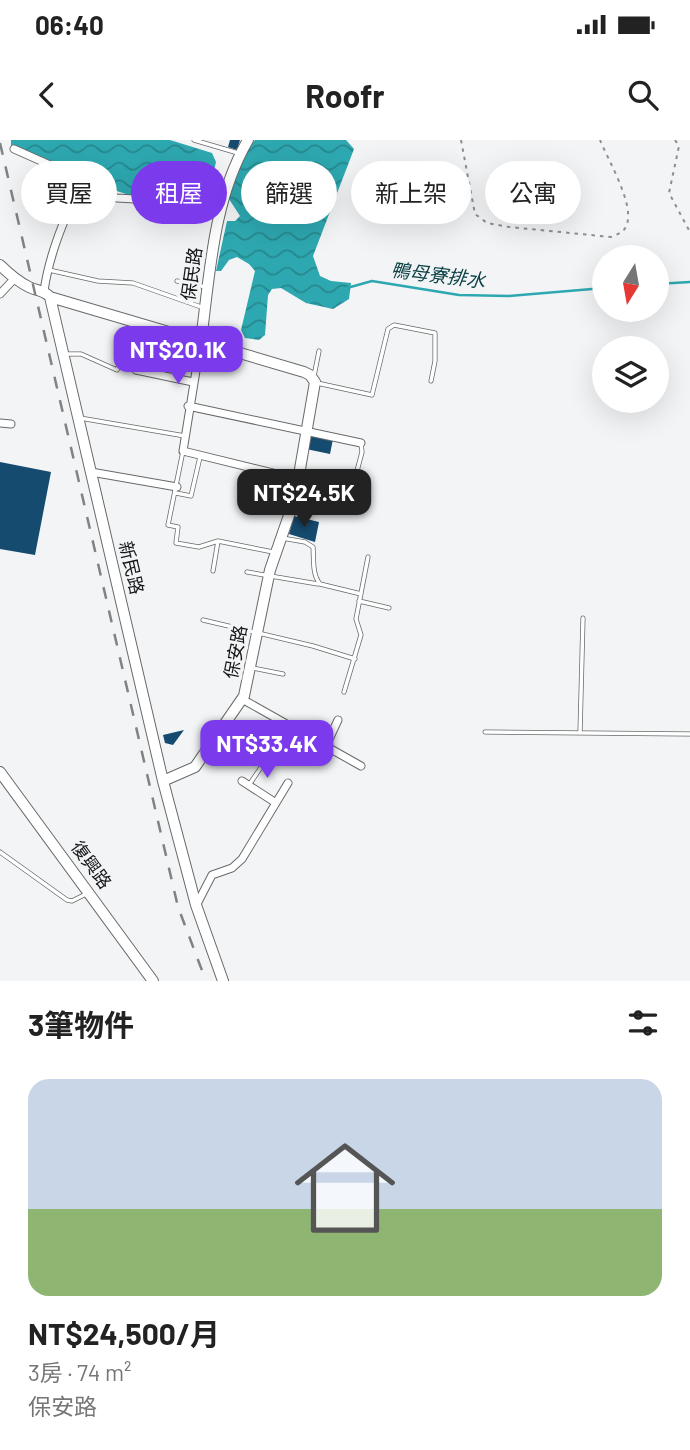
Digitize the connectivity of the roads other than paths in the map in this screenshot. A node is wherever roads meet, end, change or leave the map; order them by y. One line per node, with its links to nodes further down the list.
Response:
1 (194, 140): 4 (lane)
2 (248, 140): 4 (street, 保民路)
3 (14, 149): 5 (street)
4 (240, 153): 6 (street, 保民路)
5 (41, 161)
6 (227, 192)
7 (63, 224): 10 (street)
8 (218, 224): 13 (street, 保民路)
9 (0, 265): 11 (street)
10 (47, 269): 15 (street); 16 (lane)
11 (14, 279): 14 (street); 15 (street)
12 (177, 281): 13 (lane)
13 (208, 288): 16 (street, 保民路)
14 (0, 294)
15 (47, 294): 17 (street); 20 (street, 新民路)
16 (205, 308): 18 (street, 保民路)
17 (139, 323): 18 (street); 20 (lane)
18 (201, 340): 22 (street); 24 (street, 保民路)
19 (318, 351): 22 (lane)
20 (64, 355): 26 (street, 新民路)
21 (136, 370): 24 (street)
22 (314, 380): 23 (lane); 29 (street, 保安路)
23 (431, 381)
24 (193, 382): 25 (street, 保民路)
25 (188, 406): 29 (street); 30 (street, 保民路)
26 (78, 418): 30 (lane); 34 (street, 新民路)
27 (0, 423): 28 (street)
28 (11, 424)
29 (306, 432): 31 (street); 35 (street, 保安路)
30 (185, 436): 32 (street)
31 (361, 443): 35 (lane)
32 (183, 451): 33 (street); 36 (lane)
33 (200, 455): 35 (street); 36 (lane)
34 (91, 472): 36 (street); 64 (street, 新民路)
35 (298, 479): 37 (street, 保安路)
36 (176, 490): 38 (lane)
37 (279, 538): 39 (street, 保安路); 44 (lane)
38 (218, 541): 39 (lane); 41 (lane)
39 (275, 553): 43 (street, 保安路)
40 (368, 557): 45 (lane)
41 (214, 571)
42 (247, 572): 43 (lane)
43 (269, 574): 44 (lane); 50 (street, 保安路)
44 (320, 584): 45 (lane)
45 (361, 594): 46 (lane)
46 (359, 601): 47 (lane); 51 (lane)
47 (389, 608)
48 (583, 618): 58 (lane)
49 (203, 620): 50 (lane)
50 (257, 633): 51 (lane); 52 (street, 保安路)
51 (355, 660): 54 (lane)
52 (251, 667): 53 (lane); 55 (street, 保安路)
53 (283, 674)
54 (344, 692)
55 (242, 699): 60 (street); 64 (street, 保安路)
56 (338, 720): 60 (street)
57 (485, 732): 58 (lane)
58 (580, 733): 59 (lane)
59 (690, 734)
60 (325, 748): 62 (street)
61 (267, 760): 65 (lane)
62 (360, 766)
63 (0, 772): 69 (street, 復興路)
64 (163, 781): 70 (street, 新民路)
65 (246, 783): 67 (street)
66 (288, 783): 67 (street)
67 (276, 803): 70 (street)
68 (0, 852): 69 (lane)
69 (90, 892): 71 (street, 復興路)
70 (196, 905): 72 (street, 新民路)
71 (153, 981)
72 (223, 981)

